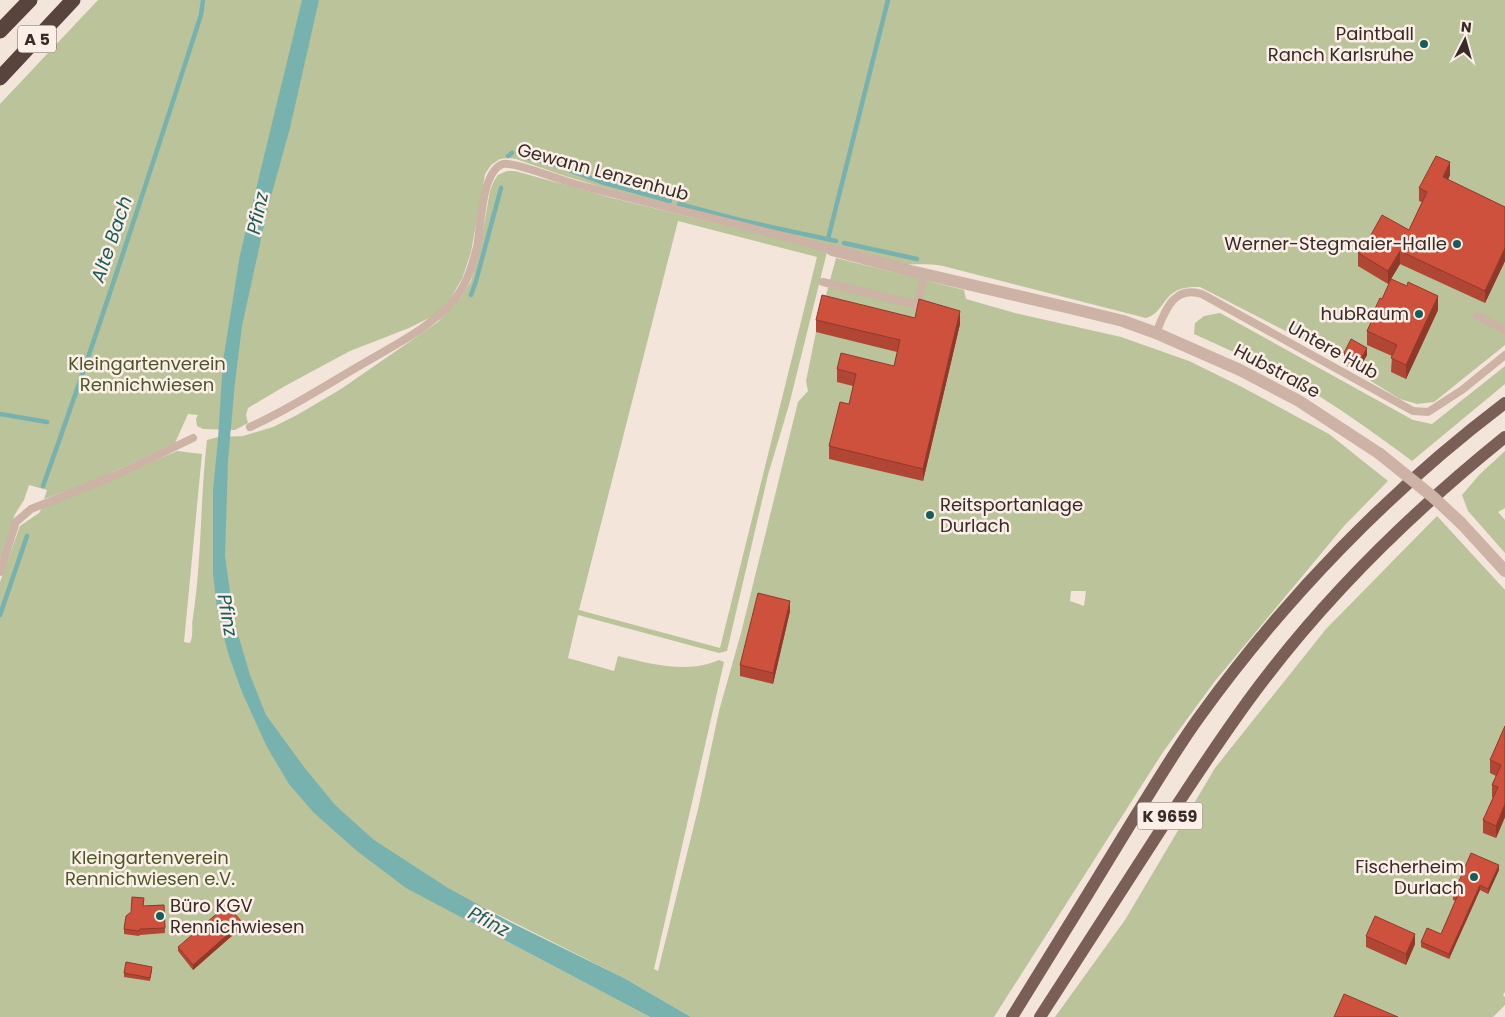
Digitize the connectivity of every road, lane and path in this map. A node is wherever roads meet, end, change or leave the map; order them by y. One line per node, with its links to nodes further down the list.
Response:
1 (30, 0): 3 (highway, A 5)
2 (73, 0): 4 (highway, A 5)
3 (0, 31)
4 (0, 78)
5 (832, 250): 6 (street, Gewann Lenzenhub); 14 (lane, Gewann Lenzenhub)
6 (925, 274): 7 (lane); 8 (street, Gewann Lenzenhub)
7 (823, 282)
8 (984, 288): 11 (street, Hubstraße)
9 (1477, 316): 10 (lane)
10 (1505, 330)
11 (1156, 333): 12 (lane, Untere Hub); 17 (street, Hubstraße, bridge)
12 (1505, 355)
13 (1505, 403): 19 (main road, K 9659)
14 (250, 428)
15 (1505, 437): 20 (main road, K 9659)
16 (193, 438): 18 (lane)
17 (1505, 571)
18 (0, 572)
19 (1012, 1017)
20 (1040, 1017)

